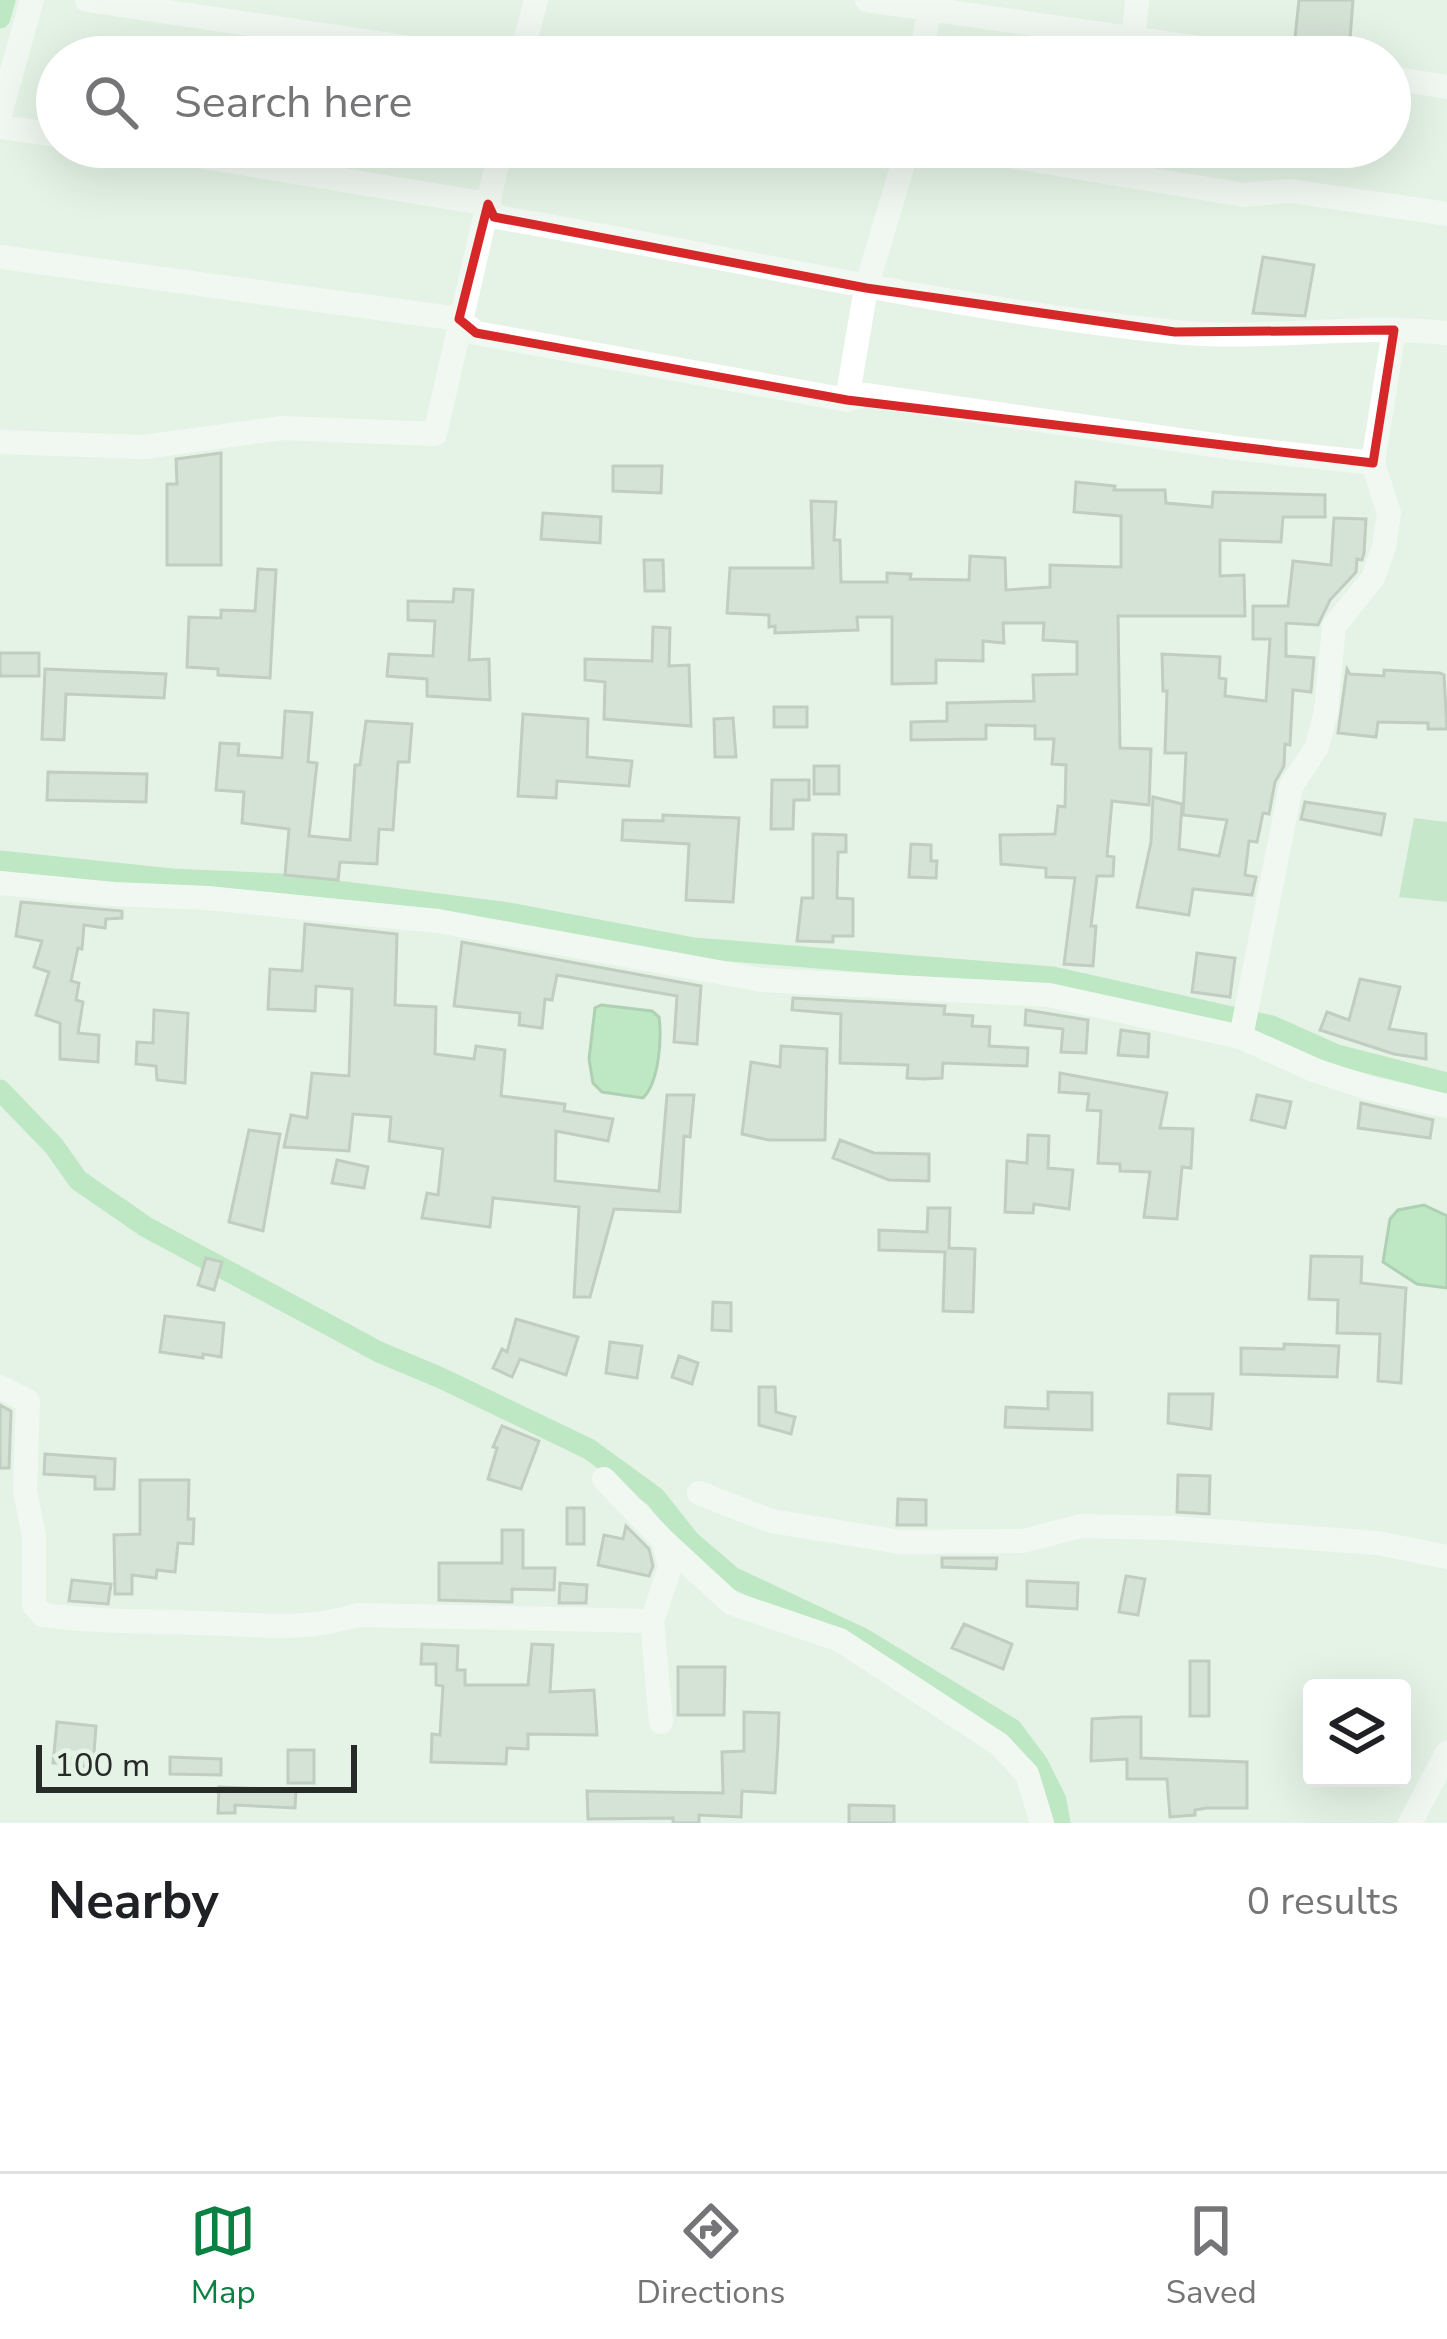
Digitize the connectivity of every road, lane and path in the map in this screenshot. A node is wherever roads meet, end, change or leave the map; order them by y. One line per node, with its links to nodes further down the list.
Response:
1 (32, 0): 13 (street)
2 (87, 0): 7 (street)
3 (536, 0): 8 (street)
4 (867, 0): 6 (street)
5 (1137, 0): 10 (street)
6 (930, 4): 9 (street); 10 (street)
7 (330, 36)
8 (527, 36)
9 (925, 36)
10 (1134, 36)
11 (1411, 81): 12 (street)
12 (1447, 87)
13 (0, 114)
14 (0, 127): 15 (street)
15 (36, 132)
16 (271, 168): 20 (street)
17 (496, 168): 20 (street)
18 (902, 168): 23 (street)
19 (1083, 168): 21 (street)
20 (488, 204): 23 (street); 24 (street)
21 (1447, 214)
22 (0, 257): 24 (street)
23 (866, 288): 25 (street); 27 (street)
24 (460, 319): 27 (street); 28 (street)
25 (1394, 329): 26 (street); 29 (street)
26 (1447, 333)
27 (847, 400): 29 (street)
28 (0, 442)
29 (1373, 464): 31 (street)
30 (0, 883): 31 (street)
31 (1241, 1036): 32 (street)
32 (1447, 1106)
33 (0, 1387): 38 (street)
34 (604, 1479): 36 (street)
35 (699, 1493): 37 (street)
36 (664, 1541): 38 (street); 41 (street)
37 (1447, 1557)
38 (652, 1621): 39 (street)
39 (661, 1722)
40 (1447, 1753): 42 (street)
41 (1042, 1823)
42 (1410, 1823)

